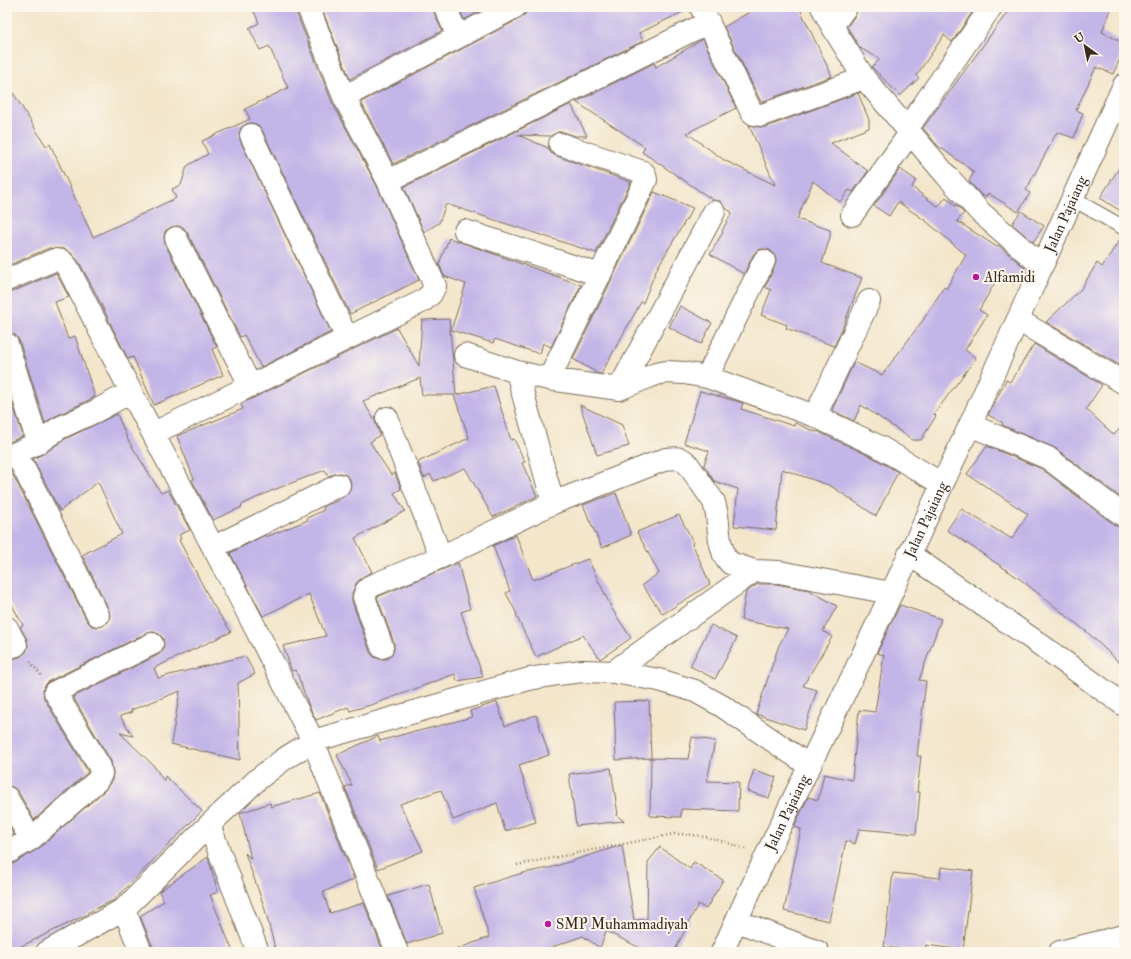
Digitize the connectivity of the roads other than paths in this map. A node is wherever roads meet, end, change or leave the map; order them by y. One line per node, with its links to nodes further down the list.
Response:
1 (308, 7): 12 (street)
2 (445, 7): 9 (street)
3 (515, 7): 9 (street)
4 (822, 7): 8 (street)
5 (846, 7): 8 (street)
6 (991, 7): 13 (street)
7 (705, 14): 10 (street); 16 (street)
8 (832, 26): 10 (street)
9 (458, 36): 12 (street)
10 (864, 78): 13 (street)
11 (1124, 85): 17 (street, Jalan Pajaiang)
12 (344, 97): 16 (street)
13 (908, 131): 19 (street); 24 (street)
14 (251, 135): 29 (street)
15 (560, 144): 25 (street)
16 (388, 181): 29 (street)
17 (1073, 199): 20 (lane); 24 (street, Jalan Pajaiang)
18 (714, 212): 37 (street)
19 (852, 215)
20 (1124, 228)
21 (465, 231): 25 (street)
22 (176, 238): 36 (street)
23 (764, 261): 33 (street)
24 (1041, 265): 28 (street, Jalan Pajaiang)
25 (600, 275): 34 (street)
26 (7, 280): 38 (street)
27 (869, 301): 39 (street)
28 (1018, 320): 35 (street); 41 (street, Jalan Pajaiang)
29 (347, 338): 36 (street)
30 (7, 344): 43 (street)
31 (464, 355): 32 (street)
32 (517, 372): 34 (street); 47 (street)
33 (707, 377): 37 (street); 39 (street)
34 (549, 379): 37 (street)
35 (1124, 382)
36 (250, 385): 42 (street)
37 (619, 389)
38 (131, 392): 42 (street); 43 (street)
39 (816, 416): 45 (street)
40 (387, 418): 51 (street)
41 (970, 425): 45 (street, Jalan Pajaiang); 48 (street)
42 (154, 434): 49 (street)
43 (38, 443): 44 (street)
44 (11, 455): 54 (street)
45 (942, 484): 50 (street, Jalan Pajaiang)
46 (339, 485): 49 (street)
47 (554, 503): 51 (street); 52 (street)
48 (1124, 516)
49 (214, 547): 59 (street)
50 (909, 554): 53 (street, Jalan Pajaiang); 58 (street)
51 (441, 557): 56 (street)
52 (754, 571): 53 (street); 57 (street)
53 (891, 593): 60 (street, Jalan Pajaiang)
54 (98, 614)
55 (152, 644): 63 (street)
56 (382, 647)
57 (613, 672): 59 (street); 60 (street)
58 (1124, 705)
59 (313, 742): 62 (street); 71 (street)
60 (810, 766): 66 (street, Jalan Pajaiang)
61 (7, 798): 63 (street)
62 (209, 825): 65 (street); 70 (street)
63 (31, 839): 64 (street)
64 (7, 853)
65 (124, 909): 68 (street); 69 (street)
66 (736, 921): 72 (street, Jalan Pajaiang); 73 (street)
67 (1124, 936): 74 (street)
68 (47, 952)
69 (141, 952)
70 (258, 952)
71 (397, 952)
72 (722, 952)
73 (818, 952)
74 (1060, 952)

